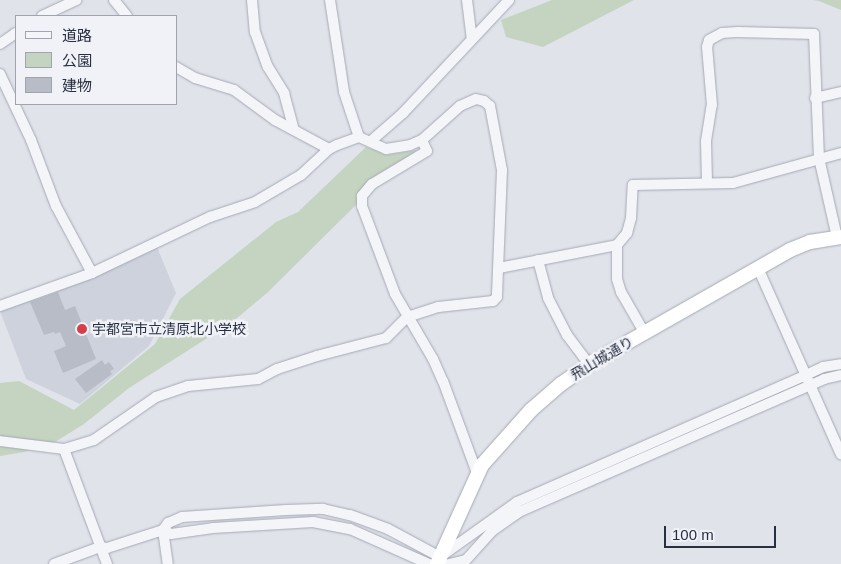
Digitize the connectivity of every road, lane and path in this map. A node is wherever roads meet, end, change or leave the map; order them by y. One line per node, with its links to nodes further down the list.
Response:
1 (76, 0): 7 (street)
2 (114, 0): 8 (street)
3 (252, 0): 16 (street)
4 (330, 0): 17 (street)
5 (466, 0): 10 (street)
6 (509, 0): 10 (street)
7 (44, 15)
8 (126, 15)
9 (15, 35): 11 (street)
10 (472, 38): 19 (street)
11 (0, 44)
12 (178, 68): 16 (street)
13 (0, 74): 29 (street)
14 (841, 92): 15 (street)
15 (815, 98): 22 (street); 23 (street)
16 (294, 130): 20 (street)
17 (359, 137): 19 (street); 20 (street)
18 (422, 140): 19 (street); 27 (street); 31 (street)
19 (371, 141)
20 (329, 150): 29 (street)
21 (841, 153): 22 (street)
22 (818, 158): 23 (street); 24 (street)
23 (706, 182): 25 (street)
24 (839, 237): 28 (highway, 飛山城通り)
25 (616, 245): 26 (street); 32 (street)
26 (538, 260): 27 (street); 33 (street)
27 (499, 268): 31 (street)
28 (758, 268): 32 (highway, 飛山城通り); 35 (street)
29 (92, 273): 30 (street)
30 (0, 306)
31 (407, 317): 41 (street); 43 (street)
32 (644, 332): 33 (highway, 飛山城通り)
33 (589, 364): 43 (highway, 飛山城通り)
34 (841, 364): 35 (street)
35 (806, 375): 37 (street); 45 (street)
36 (841, 375): 37 (street)
37 (810, 385): 42 (street); 47 (street)
38 (0, 441): 39 (street)
39 (20, 443): 40 (street); 41 (street)
40 (0, 448)
41 (64, 449): 46 (street)
42 (841, 454)
43 (477, 473): 48 (highway, 飛山城通り)
44 (163, 530): 46 (street); 48 (street); 51 (street)
45 (464, 542): 47 (street); 48 (street)
46 (100, 547): 49 (street); 50 (street)
47 (472, 560): 48 (street)
48 (439, 562)
49 (54, 564)
50 (107, 564)
51 (168, 564)

